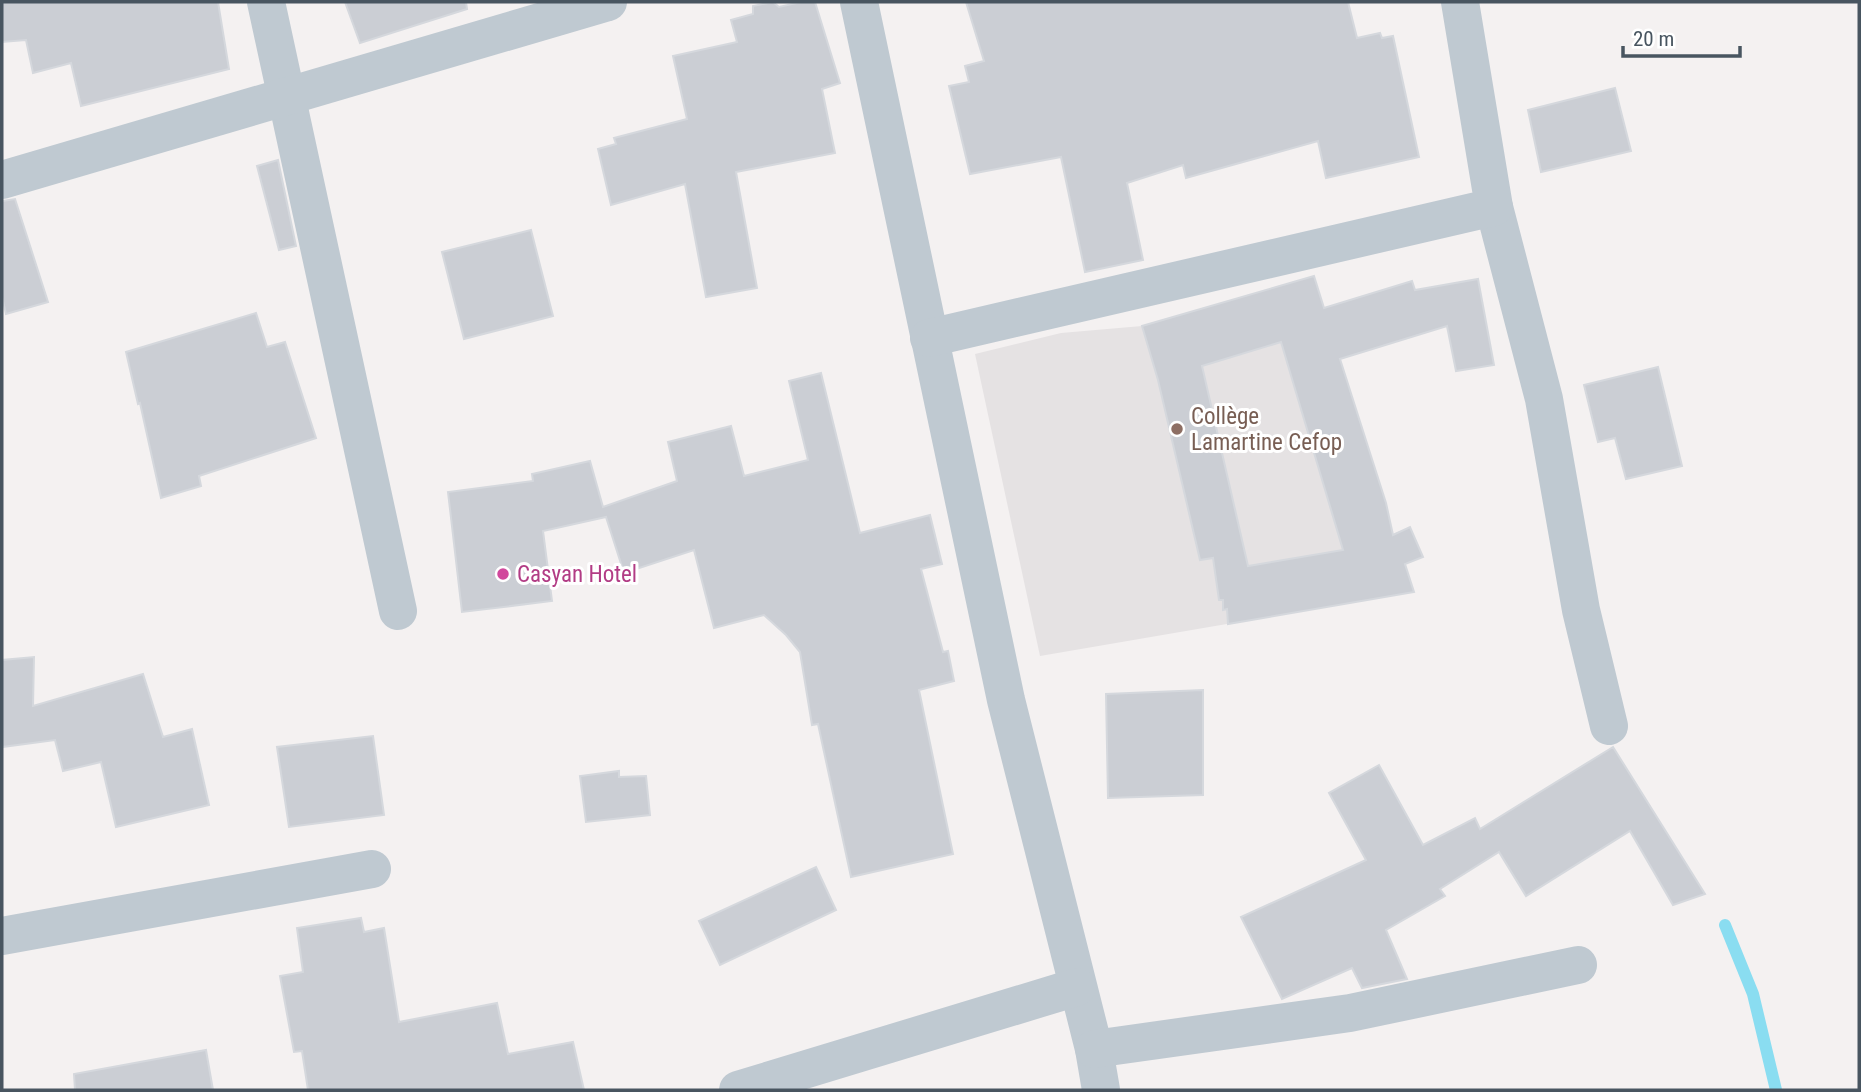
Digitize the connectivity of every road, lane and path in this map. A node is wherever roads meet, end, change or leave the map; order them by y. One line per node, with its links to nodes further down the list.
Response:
1 (266, 2): 5 (street)
2 (608, 2): 5 (street)
3 (859, 2): 8 (street)
4 (1460, 2): 7 (street)
5 (286, 95): 6 (street); 9 (street)
6 (2, 180)
7 (1494, 206): 8 (street); 10 (street)
8 (929, 338): 14 (street)
9 (398, 611)
10 (1609, 726)
11 (372, 869): 12 (street)
12 (2, 936)
13 (1578, 965): 15 (street)
14 (1077, 987): 15 (street); 16 (street)
15 (1094, 1049): 17 (street)
16 (738, 1090)
17 (1101, 1090)

